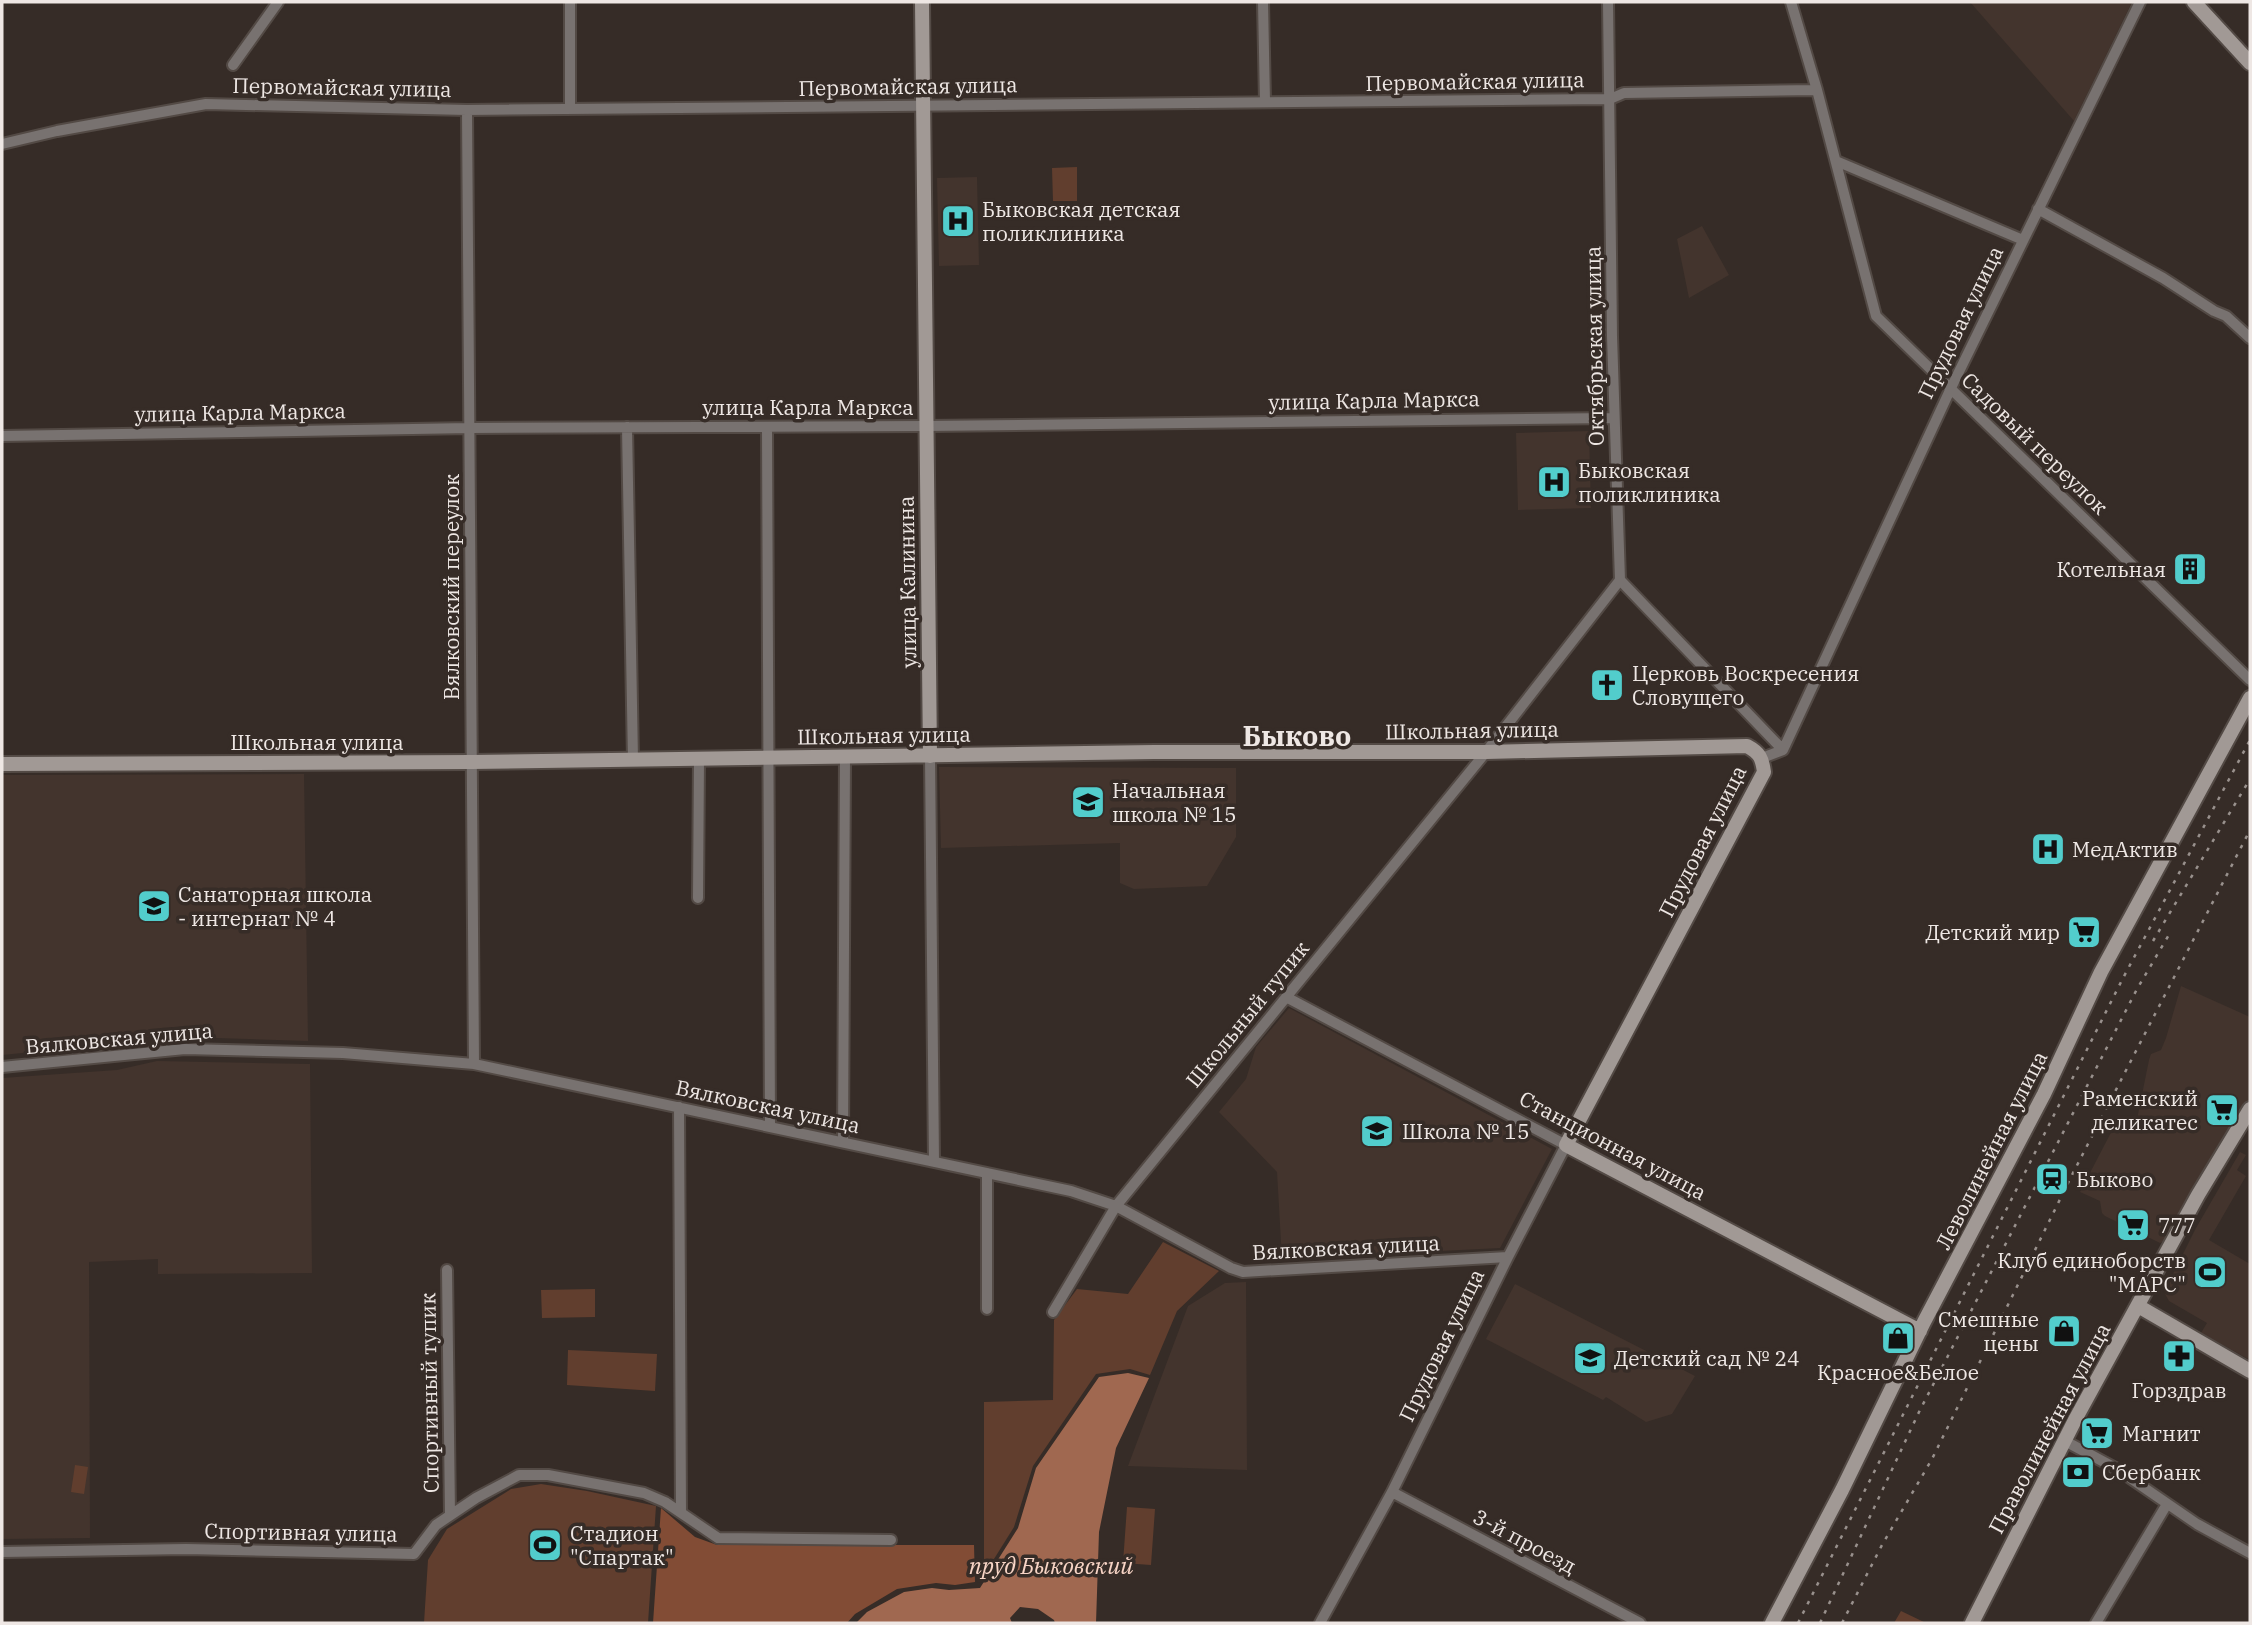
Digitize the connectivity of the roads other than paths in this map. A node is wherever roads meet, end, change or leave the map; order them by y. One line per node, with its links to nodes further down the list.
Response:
1 (278, 2): 10 (street)
2 (570, 2): 15 (street)
3 (922, 2): 14 (main road, улица Калинина)
4 (1264, 2): 13 (street)
5 (1608, 2): 12 (street, Октябрьская улица)
6 (1791, 2): 11 (street, Садовый переулок)
7 (2140, 2): 19 (street, Прудовая улица)
8 (2194, 2): 9 (main road)
9 (2250, 63)
10 (233, 65)
11 (1817, 89): 12 (street, Первомайская улица); 18 (street, Садовый переулок)
12 (1610, 99): 13 (street, Первомайская улица); 23 (street, Октябрьская улица)
13 (1265, 102): 14 (street, Первомайская улица)
14 (922, 105): 15 (street, Первомайская улица); 25 (main road, улица Калинина)
15 (570, 108): 16 (street, Первомайская улица)
16 (467, 110): 17 (street, Первомайская улица); 27 (street, Вялковский переулок)
17 (2, 144)
18 (1836, 161): 20 (street); 22 (street, Садовый переулок)
19 (2038, 209): 20 (street, Прудовая улица); 21 (street)
20 (2023, 240): 22 (street, Прудовая улица)
21 (2250, 338)
22 (1951, 388): 30 (street, Садовый переулок); 32 (street, Прудовая улица)
23 (1614, 418): 25 (street, улица Карла Маркса); 29 (street, Октябрьская улица)
24 (767, 426): 25 (street, улица Карла Маркса); 26 (street, улица Карла Маркса); 35 (street)
25 (926, 426): 34 (main road, улица Калинина)
26 (627, 427): 27 (street, улица Карла Маркса); 39 (street)
27 (470, 428): 28 (street, улица Карла Маркса); 40 (street, Вялковский переулок)
28 (2, 436)
29 (1620, 580): 32 (street); 33 (street, Школьный тупик)
30 (2250, 680)
31 (2250, 698): 59 (main road, Леволинейная улица)
32 (1783, 750): 37 (street, Прудовая улица)
33 (1486, 752): 34 (main road, Школьная улица); 37 (main road, Школьная улица); 43 (street, Школьный тупик)
34 (930, 756): 36 (main road, Школьная улица); 51 (street, улица Калинина)
35 (768, 757): 36 (main road, Школьная улица); 38 (main road, Школьная улица); 48 (street)
36 (845, 757): 49 (street)
37 (1762, 758): 50 (main road, Прудовая улица)
38 (699, 759): 39 (main road, Школьная улица); 42 (street)
39 (633, 760): 40 (main road, Школьная улица)
40 (471, 762): 41 (main road, Школьная улица); 44 (street, Вялковский переулок)
41 (2, 764)
42 (698, 898)
43 (1286, 997): 50 (street, Станционная улица); 53 (street, Школьный тупик)
44 (474, 1064): 45 (street, Вялковская улица); 46 (street, Вялковская улица)
45 (2, 1067)
46 (679, 1107): 48 (street, Вялковская улица); 64 (street)
47 (2250, 1109): 56 (main road, Праволинейная улица)
48 (770, 1125): 49 (street, Вялковская улица)
49 (843, 1142): 51 (street, Вялковская улица)
50 (1566, 1145): 54 (street, Прудовая улица); 59 (main road, Станционная улица)
51 (934, 1162): 52 (street, Вялковская улица)
52 (987, 1173): 53 (street, Вялковская улица); 57 (street)
53 (1116, 1206): 54 (street, Вялковская улица); 58 (street, Школьный тупик)
54 (1507, 1257): 62 (street, Прудовая улица)
55 (446, 1270): 65 (street, Спортивный тупик)
56 (2138, 1306): 60 (main road); 61 (main road, Праволинейная улица)
57 (987, 1309)
58 (1052, 1312)
59 (1920, 1331): 71 (main road, Леволинейная улица)
60 (2250, 1371)
61 (2065, 1441): 63 (street); 72 (main road, Праволинейная улица)
62 (1392, 1492): 69 (street, Прудовая улица); 70 (street, 3-й проезд)
63 (2167, 1504): 68 (street); 73 (street)
64 (681, 1513): 65 (street, Спортивная улица); 66 (street, Спортивная улица)
65 (450, 1515): 67 (street, Спортивная улица)
66 (891, 1540)
67 (2, 1552)
68 (2250, 1553)
69 (1320, 1623)
70 (1640, 1623)
71 (1772, 1623)
72 (1972, 1623)
73 (2096, 1623)

